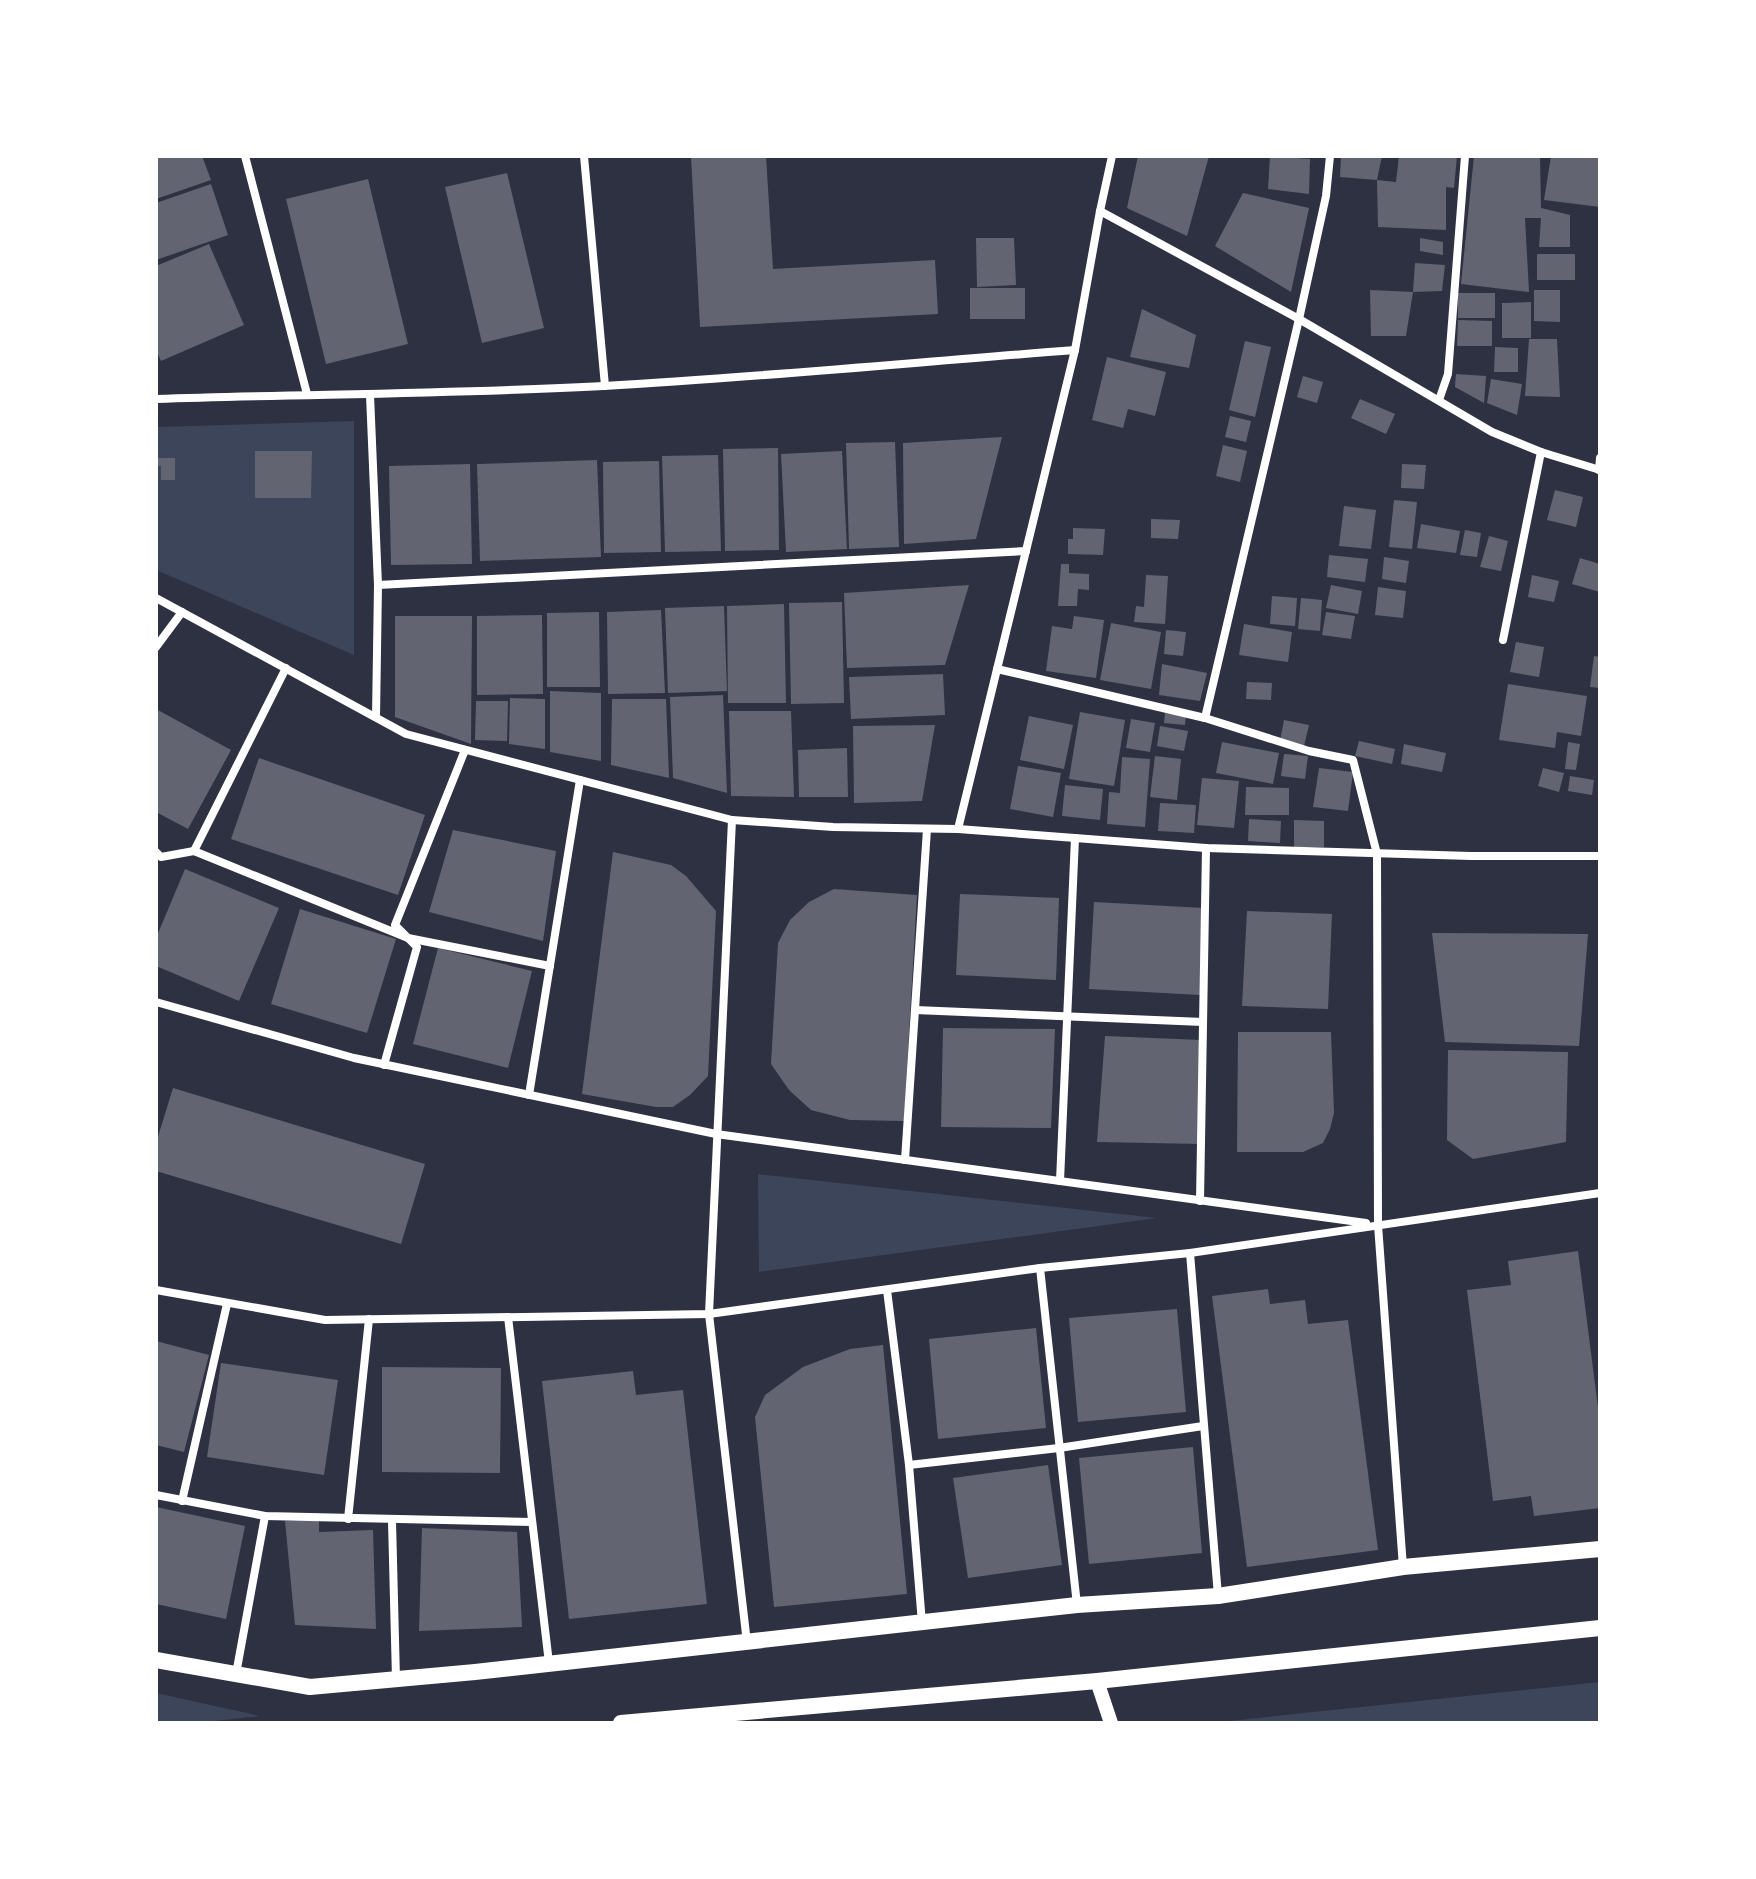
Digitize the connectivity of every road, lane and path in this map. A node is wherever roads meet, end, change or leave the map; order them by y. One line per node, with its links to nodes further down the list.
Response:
1 (245, 156): 10 (street)
2 (584, 156): 9 (street)
3 (1112, 156): 6 (street)
4 (1330, 156): 7 (street)
5 (1465, 156): 13 (street)
6 (1100, 211): 7 (street); 8 (street)
7 (1299, 319): 13 (street); 26 (street)
8 (1075, 350): 9 (street); 17 (street)
9 (605, 386): 11 (street)
10 (307, 394): 11 (street); 12 (street)
11 (370, 395): 18 (street)
12 (156, 399)
13 (1439, 400): 14 (street)
14 (1541, 452): 16 (street); 21 (street)
15 (1600, 458): 16 (street)
16 (1599, 470)
17 (1026, 551): 18 (street); 24 (street)
18 (378, 585): 25 (street)
19 (156, 598): 20 (street)
20 (182, 612): 22 (street); 23 (street)
21 (1503, 640)
22 (156, 647)
23 (286, 668): 25 (street); 34 (street)
24 (997, 669): 26 (street); 31 (street)
25 (376, 717): 27 (street)
26 (1205, 718): 36 (street)
27 (465, 750): 28 (street); 39 (street)
28 (580, 780): 29 (street); 40 (street)
29 (732, 820): 30 (street); 47 (street)
30 (927, 829): 31 (street); 42 (street)
31 (958, 829): 32 (street)
32 (1075, 838): 33 (street); 43 (street)
33 (1206, 848): 36 (street); 44 (street)
34 (194, 851): 35 (street); 39 (street)
35 (159, 854): 38 (street)
36 (1377, 854): 37 (street); 52 (street)
37 (1600, 856)
38 (156, 867)
39 (408, 938): 40 (street); 45 (street)
40 (550, 966): 46 (street)
41 (156, 1002): 45 (street)
42 (915, 1010): 43 (street); 48 (street)
43 (1067, 1017): 44 (street); 49 (street)
44 (1203, 1022): 51 (street)
45 (384, 1065): 46 (street)
46 (529, 1095): 47 (street)
47 (716, 1134): 48 (street); 58 (street)
48 (905, 1160): 49 (street)
49 (1060, 1181): 51 (street)
50 (1600, 1193): 52 (street)
51 (1200, 1201): 52 (street)
52 (1378, 1225): 53 (street); 71 (street)
53 (1190, 1253): 54 (street); 61 (street)
54 (1040, 1268): 56 (street); 62 (street)
55 (156, 1290): 57 (street)
56 (887, 1290): 58 (street); 63 (street)
57 (227, 1304): 60 (street); 65 (street)
58 (709, 1314): 59 (street); 76 (street)
59 (508, 1317): 60 (street); 69 (street)
60 (369, 1319): 67 (street)
61 (1203, 1426): 62 (street); 72 (street)
62 (1059, 1448): 63 (street); 73 (street)
63 (909, 1465): 74 (street)
64 (156, 1495): 65 (street)
65 (182, 1501): 66 (street)
66 (265, 1516): 67 (street); 79 (street)
67 (348, 1519): 68 (street)
68 (392, 1521): 69 (street); 80 (street)
69 (532, 1522): 78 (street)
70 (1600, 1549): 71 (main road)
71 (1403, 1567): 72 (main road)
72 (1218, 1596): 73 (main road)
73 (1077, 1605): 74 (main road)
74 (922, 1623): 76 (main road)
75 (1600, 1628): 81 (main road)
76 (747, 1643): 78 (main road)
77 (156, 1660): 79 (main road)
78 (549, 1663): 80 (main road)
79 (236, 1674): 80 (main road)
80 (396, 1679)
81 (1097, 1681): 82 (main road); 83 (street)
82 (621, 1723)
83 (1111, 1723)

